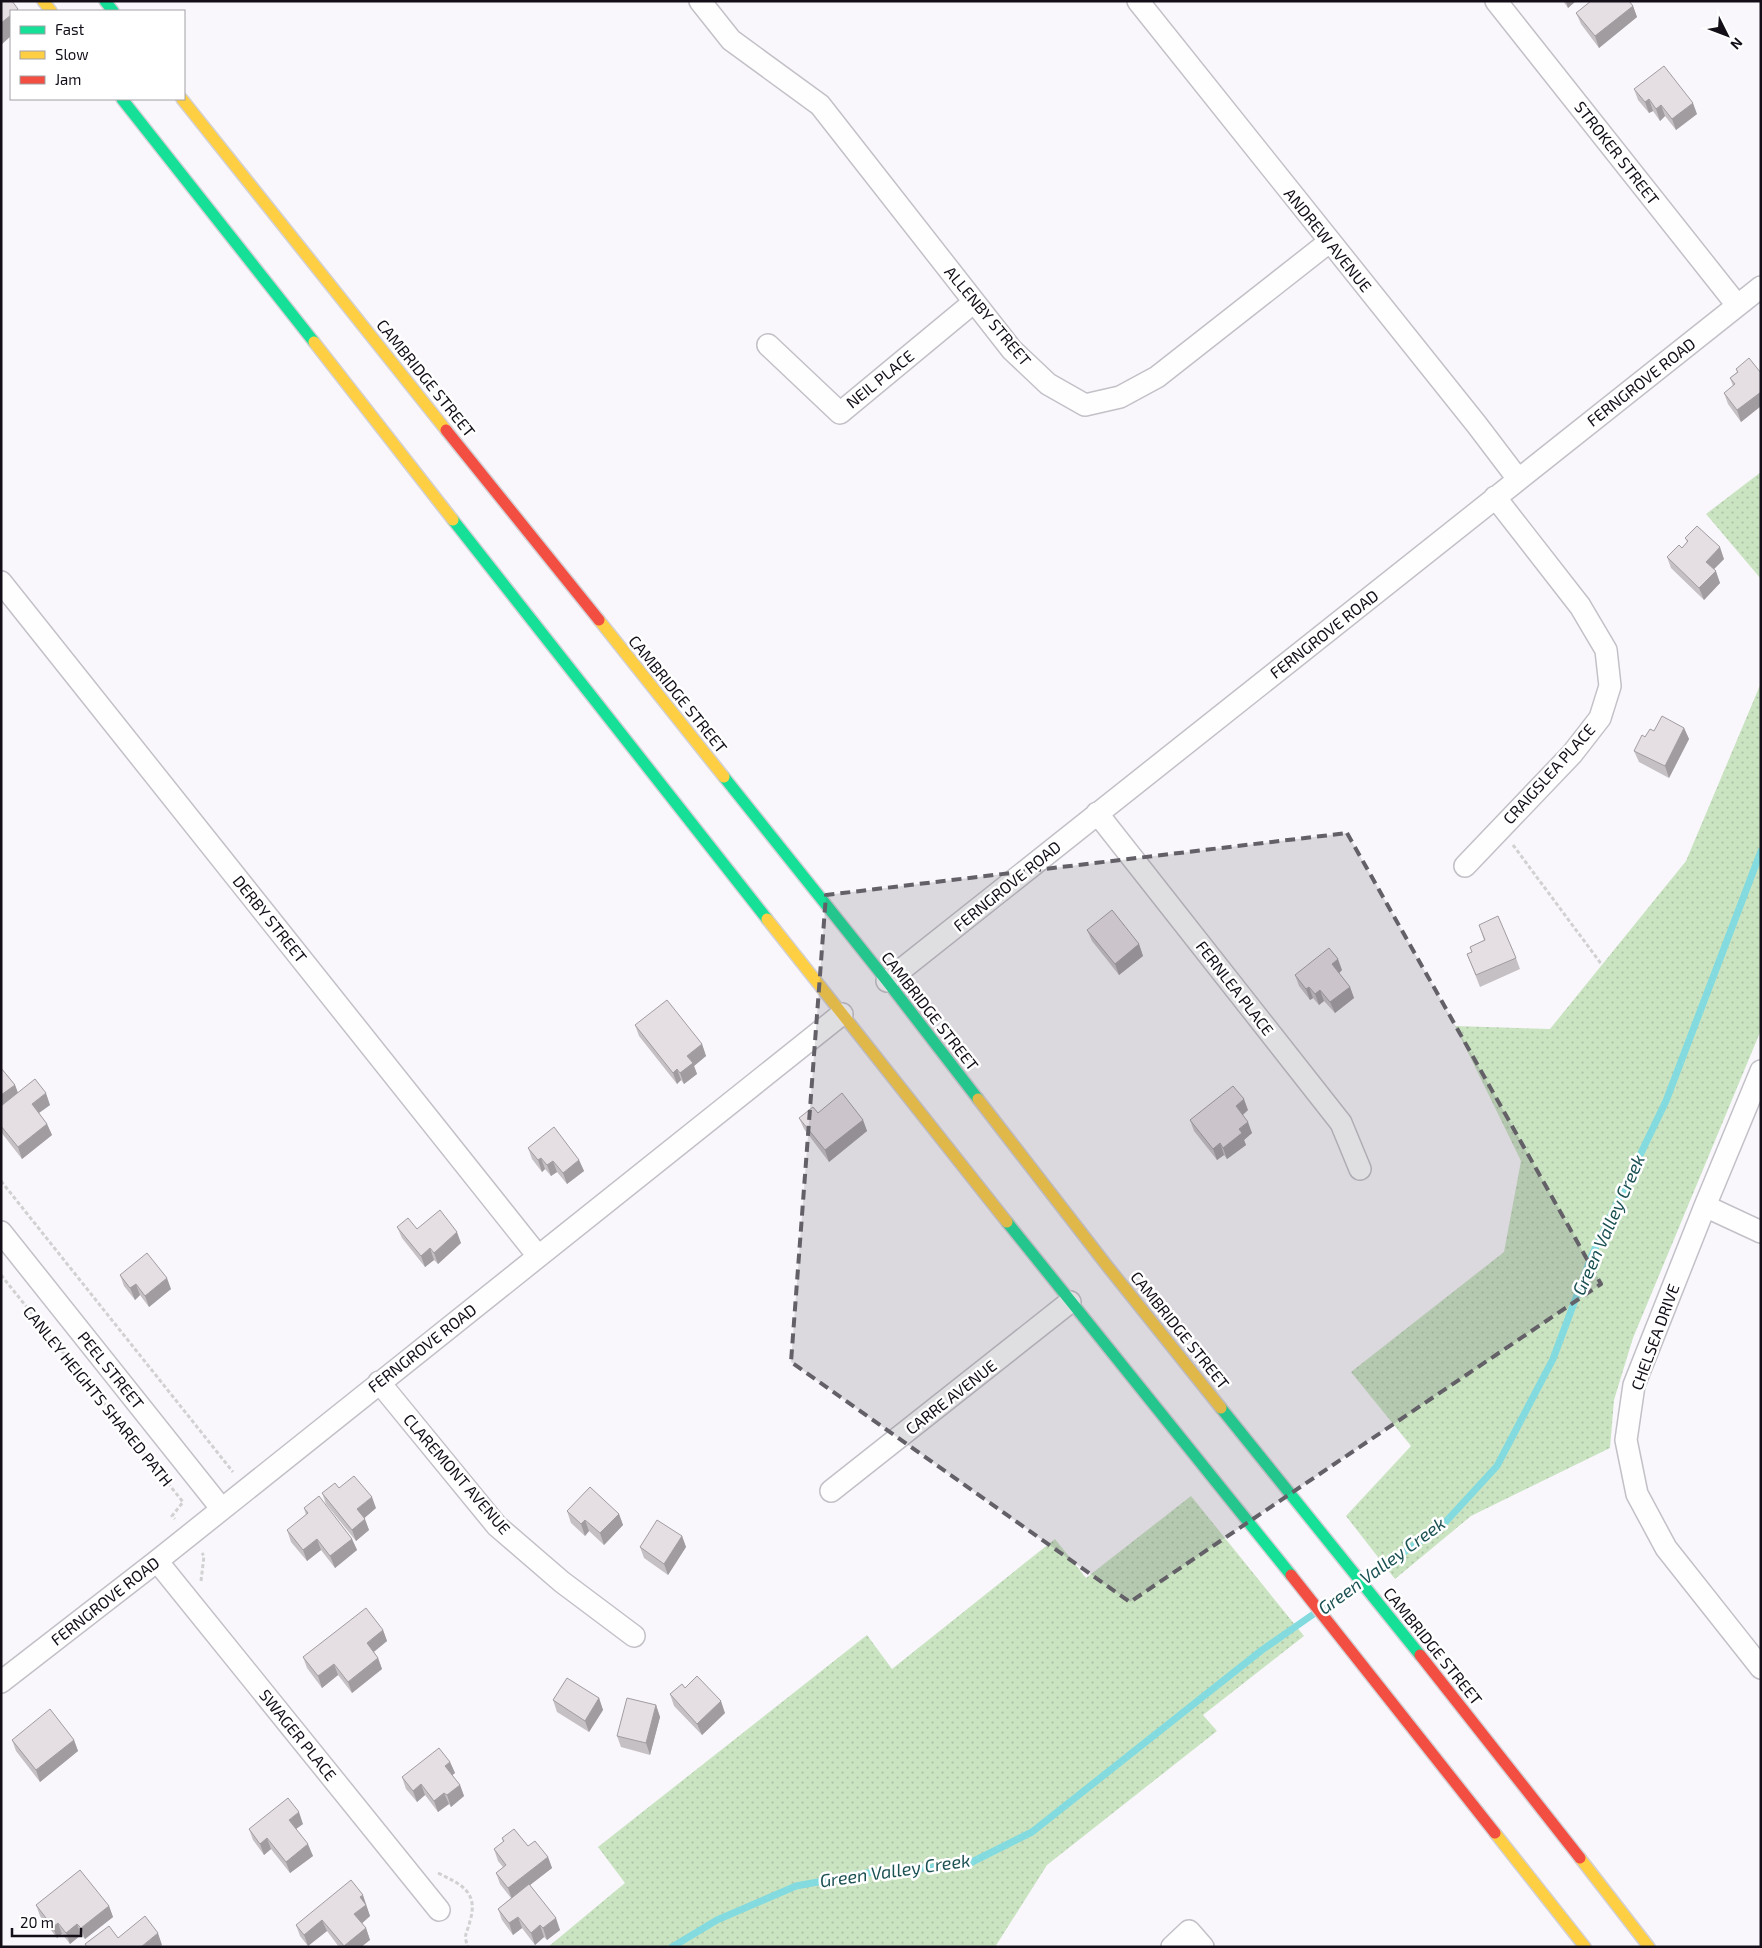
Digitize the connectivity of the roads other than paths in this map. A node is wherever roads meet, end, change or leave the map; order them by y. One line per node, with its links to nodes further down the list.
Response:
1 (700, 1): 8 (street, ALLENBY STREET)
2 (1138, 1): 6 (street, ANDREW AVENUE)
3 (1496, 1): 9 (street, STROKER STREET)
4 (123, 100): 17 (highway)
5 (183, 100): 16 (highway, CAMBRIDGE STREET)
6 (1329, 242): 8 (street, ALLENBY STREET); 11 (street, ANDREW AVENUE)
7 (1761, 287): 9 (street, FERNGROVE ROAD)
8 (974, 302): 10 (street, NEIL PLACE)
9 (1737, 305): 11 (street, FERNGROVE ROAD)
10 (768, 345)
11 (1518, 479): 12 (street, FERNGROVE ROAD)
12 (1496, 497): 14 (street, FERNGROVE ROAD); 15 (street, CRAIGSLEA PLACE)
13 (1, 582): 23 (street, DERBY STREET)
14 (1097, 813): 16 (street, FERNGROVE ROAD); 19 (street, FERNLEA PLACE)
15 (1465, 866)
16 (887, 981): 36 (highway, CAMBRIDGE STREET)
17 (842, 1014): 23 (street, FERNGROVE ROAD); 24 (highway)
18 (1761, 1071): 20 (street, CHELSEA DRIVE)
19 (1360, 1169)
20 (1705, 1206): 22 (street); 30 (street, CHELSEA DRIVE)
21 (1, 1232): 27 (street, PEEL STREET)
22 (1761, 1232)
23 (538, 1256): 25 (street, FERNGROVE ROAD)
24 (1070, 1302): 26 (street, CARRE AVENUE); 35 (highway)
25 (379, 1382): 27 (street, FERNGROVE ROAD); 29 (street, CLAREMONT AVENUE)
26 (831, 1491)
27 (221, 1508): 28 (street, FERNGROVE ROAD)
28 (157, 1560): 31 (street, FERNGROVE ROAD); 32 (street, SWAGER PLACE)
29 (634, 1636)
30 (1761, 1668)
31 (1, 1682)
32 (439, 1910)
33 (1172, 1947): 34 (street)
34 (1203, 1947)
35 (1584, 1947)
36 (1649, 1947)

